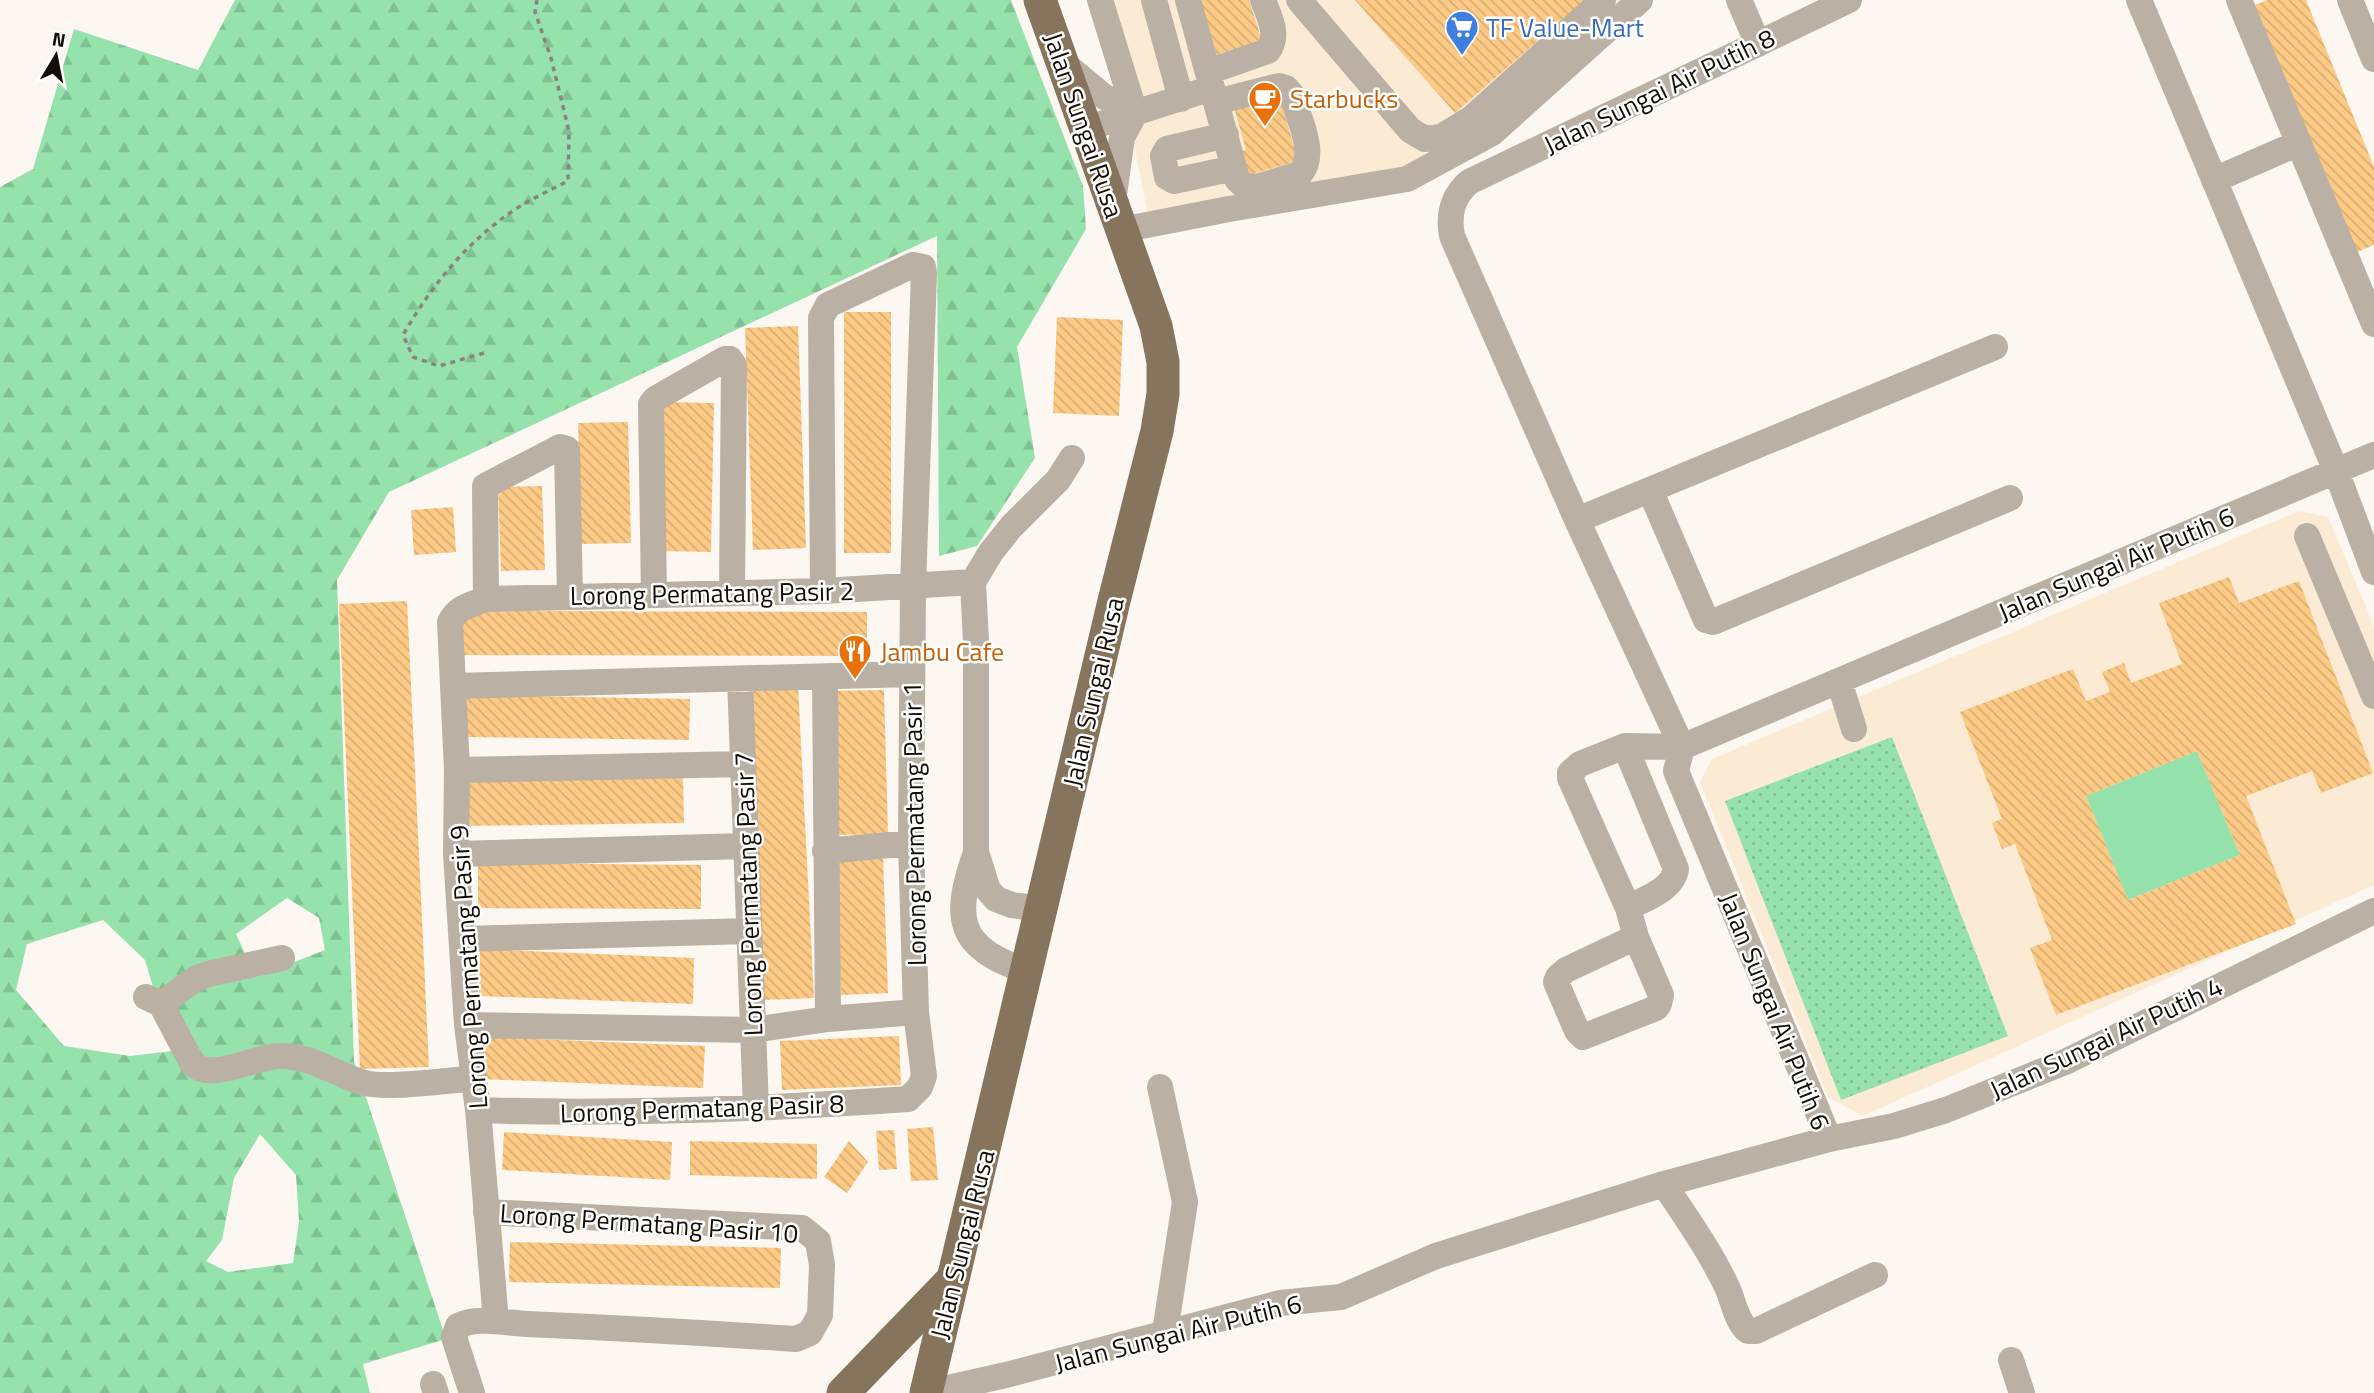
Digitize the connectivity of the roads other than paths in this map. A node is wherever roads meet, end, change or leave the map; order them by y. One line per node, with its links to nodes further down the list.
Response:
1 (1040, 0): 17 (main road, Jalan Sungai Rusa)
2 (1100, 0): 21 (street)
3 (1154, 0): 20 (street)
4 (1188, 0): 18 (street)
5 (1263, 0): 14 (street)
6 (1299, 0): 7 (street)
7 (1603, 0)
8 (1640, 0): 27 (street)
9 (1739, 0): 15 (street)
10 (1849, 0): 15 (street, Jalan Sungai Air Putih 8)
11 (2139, 0): 26 (street)
12 (2239, 0): 24 (street)
13 (2350, 0): 16 (street)
14 (1274, 32): 18 (street); 19 (street)
15 (1758, 44): 35 (street, Jalan Sungai Air Putih 8)
16 (2374, 58)
17 (1061, 61): 21 (street); 22 (main road, Jalan Sungai Rusa)
18 (1212, 87): 19 (street); 20 (street); 23 (street)
19 (1292, 95): 25 (street)
20 (1181, 99): 21 (street)
21 (1135, 113): 22 (street); 27 (street)
22 (1085, 129): 27 (main road, Jalan Sungai Rusa)
23 (1226, 135): 25 (street); 25 (street)
24 (2299, 143): 26 (street); 28 (street)
25 (1234, 168)
26 (2214, 180): 32 (street)
27 (1116, 218): 63 (main road, Jalan Sungai Rusa)
28 (2374, 324)
29 (1995, 346): 33 (street)
30 (2374, 455): 32 (street, Jalan Sungai Air Putih 6)
31 (1072, 458): 38 (street)
32 (2336, 471): 37 (street); 49 (street, Jalan Sungai Air Putih 6)
33 (1650, 490): 34 (street); 35 (street)
34 (2010, 498)
35 (1577, 520): 54 (street)
36 (2307, 536): 51 (street)
37 (2374, 572)
38 (973, 582): 39 (street, Lorong Permatang Pasir 2); 60 (street)
39 (913, 586): 40 (street, Lorong Permatang Pasir 2); 40 (street, Lorong Permatang Pasir 1); 46 (street, Lorong Permatang Pasir 1)
40 (823, 591): 41 (street, Lorong Permatang Pasir 2)
41 (732, 593): 42 (street, Lorong Permatang Pasir 2); 42 (street)
42 (654, 595): 43 (street, Lorong Permatang Pasir 2)
43 (570, 596): 44 (street, Lorong Permatang Pasir 2); 44 (street)
44 (486, 599): 45 (street, Lorong Permatang Pasir 2)
45 (454, 614): 50 (street, Lorong Permatang Pasir 9)
46 (912, 674): 47 (street); 57 (street, Lorong Permatang Pasir 1)
47 (825, 677): 48 (street); 59 (street)
48 (740, 680): 50 (street); 55 (street, Lorong Permatang Pasir 7)
49 (1839, 681): 52 (street); 54 (street, Jalan Sungai Air Putih 6)
50 (453, 686): 56 (street, Lorong Permatang Pasir 9)
51 (2374, 696)
52 (1854, 729)
53 (1625, 746): 54 (street); 62 (street); 62 (street)
54 (1682, 747): 79 (street, Jalan Sungai Air Putih 6)
55 (743, 764): 56 (street); 58 (street, Lorong Permatang Pasir 7)
56 (457, 770): 61 (street, Lorong Permatang Pasir 9)
57 (911, 843): 59 (street); 70 (street, Lorong Permatang Pasir 1)
58 (746, 846): 61 (street); 65 (street, Lorong Permatang Pasir 7)
59 (825, 851): 71 (street)
60 (976, 852): 63 (street); 69 (street)
61 (456, 854): 67 (street, Lorong Permatang Pasir 9)
62 (1628, 908): 66 (street)
63 (1041, 909): 69 (main road, Jalan Sungai Rusa)
64 (2374, 911): 79 (street, Jalan Sungai Air Putih 4)
65 (749, 931): 67 (street); 73 (street, Lorong Permatang Pasir 7)
66 (1636, 937)
67 (461, 939): 72 (street, Lorong Permatang Pasir 9)
68 (282, 958): 74 (street)
69 (1026, 971): 83 (main road, Jalan Sungai Rusa)
70 (916, 1012): 71 (street); 75 (street, Lorong Permatang Pasir 1)
71 (828, 1019): 73 (street)
72 (467, 1025): 73 (street); 74 (street, Lorong Permatang Pasir 9)
73 (753, 1030): 77 (street, Lorong Permatang Pasir 7)
74 (472, 1079): 78 (street, Lorong Permatang Pasir 9)
75 (920, 1087): 77 (street, Lorong Permatang Pasir 8)
76 (1160, 1087): 85 (street)
77 (756, 1109): 78 (street, Lorong Permatang Pasir 8)
78 (478, 1111): 81 (street, Lorong Permatang Pasir 9)
79 (1829, 1139): 80 (street, Jalan Sungai Air Putih 6)
80 (1664, 1184): 82 (street); 85 (street, Jalan Sungai Air Putih 6)
81 (486, 1212): 84 (street, Lorong Permatang Pasir 9); 84 (street, Lorong Permatang Pasir 10)
82 (1875, 1275)
83 (954, 1278): 88 (main road); 89 (main road, Jalan Sungai Rusa)
84 (496, 1321): 87 (street, Lorong Permatang Pasir 10)
85 (1165, 1332): 89 (street, Jalan Sungai Air Putih 6)
86 (2011, 1360): 90 (street)
87 (472, 1393)
88 (843, 1393)
89 (926, 1393)
90 (2022, 1393)

